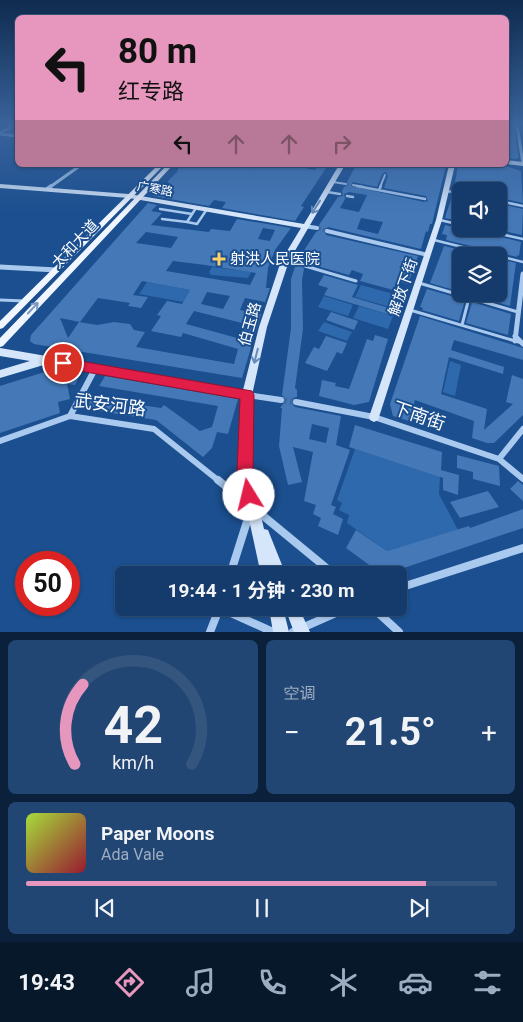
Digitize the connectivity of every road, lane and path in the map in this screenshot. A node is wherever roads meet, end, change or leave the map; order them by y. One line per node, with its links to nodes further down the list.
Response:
1 (509, 163): 2 (street)
2 (523, 164)
3 (78, 167): 13 (street)
4 (159, 167): 20 (main road, 太和大道)
5 (168, 167): 20 (main road, 太和大道)
6 (341, 167): 9 (street, 伯玉路)
7 (452, 167): 15 (street, 解放下街)
8 (385, 175): 14 (lane)
9 (332, 182): 10 (lane); 16 (street, 伯玉路)
10 (346, 184)
11 (353, 185): 14 (lane)
12 (0, 186): 13 (street, 广寒路)
13 (47, 190): 20 (street, 广寒路)
14 (378, 190): 22 (lane)
15 (446, 191): 17 (lane); 30 (street, 解放下街)
16 (326, 192): 18 (lane); 33 (street, 伯玉路, one-way to 33)
17 (452, 192)
18 (340, 194)
19 (347, 196): 21 (lane)
20 (134, 197): 25 (street, 广寒路); 45 (main road, 太和大道); 59 (main road, 太和大道, one-way to 20)
21 (353, 197)
22 (425, 199)
23 (507, 203): 24 (lane)
24 (523, 206)
25 (197, 207): 27 (street, 广寒路); 28 (lane)
26 (160, 209): 28 (lane)
27 (208, 209): 31 (lane); 33 (street, 广寒路)
28 (192, 214): 31 (lane)
29 (162, 219): 31 (lane)
30 (439, 220): 32 (lane); 38 (street, 解放下街)
31 (186, 222)
32 (452, 223)
33 (304, 226): 34 (street); 40 (street, 伯玉路)
34 (317, 228)
35 (328, 231): 39 (street)
36 (507, 235): 37 (lane)
37 (523, 239)
38 (433, 240): 39 (street, 解放下街); 41 (lane)
39 (428, 255): 48 (street, 解放下街)
40 (284, 261): 42 (lane); 65 (street, 伯玉路, one-way to 65)
41 (523, 262)
42 (296, 264)
43 (0, 266): 45 (street)
44 (305, 266): 47 (lane)
45 (56, 270): 51 (main road, 太和大道)
46 (523, 274): 55 (street)
47 (356, 281)
48 (418, 283): 49 (lane); 54 (street, 解放下街)
49 (452, 293)
50 (0, 300): 51 (lane)
51 (25, 301): 57 (main road, 太和大道)
52 (468, 302): 56 (lane)
53 (483, 302): 55 (lane)
54 (410, 310): 56 (lane); 69 (street, 解放下街)
55 (518, 312): 58 (street)
56 (462, 325): 58 (lane)
57 (0, 326)
58 (515, 339): 60 (street)
59 (0, 344)
60 (523, 344)
61 (0, 352): 62 (street)
62 (47, 360): 63 (street); 64 (street)
63 (95, 369): 65 (street); 68 (street)
64 (0, 374)
65 (247, 395): 66 (street); 74 (street, 伯玉路)
66 (281, 400)
67 (296, 402): 69 (street, 下南街)
68 (70, 416): 71 (street, 武安河路); 74 (street, 武安河路)
69 (374, 417): 72 (street, 下南街)
70 (523, 429): 72 (street)
71 (0, 441)
72 (499, 459): 73 (street, 下南街)
73 (523, 479)
74 (252, 507): 76 (street); 77 (street); 78 (street, 武安河路); 79 (street)
75 (523, 548): 80 (street)
76 (233, 566)
77 (266, 566)
78 (275, 566)
79 (323, 566)
80 (407, 585)
81 (217, 616): 88 (street)
82 (238, 616): 89 (street)
83 (278, 616): 90 (street)
84 (294, 616): 87 (street)
85 (330, 616): 87 (street)
86 (382, 616): 91 (street)
87 (299, 631)
88 (210, 632)
89 (273, 632)
90 (282, 632)
91 (399, 632)

